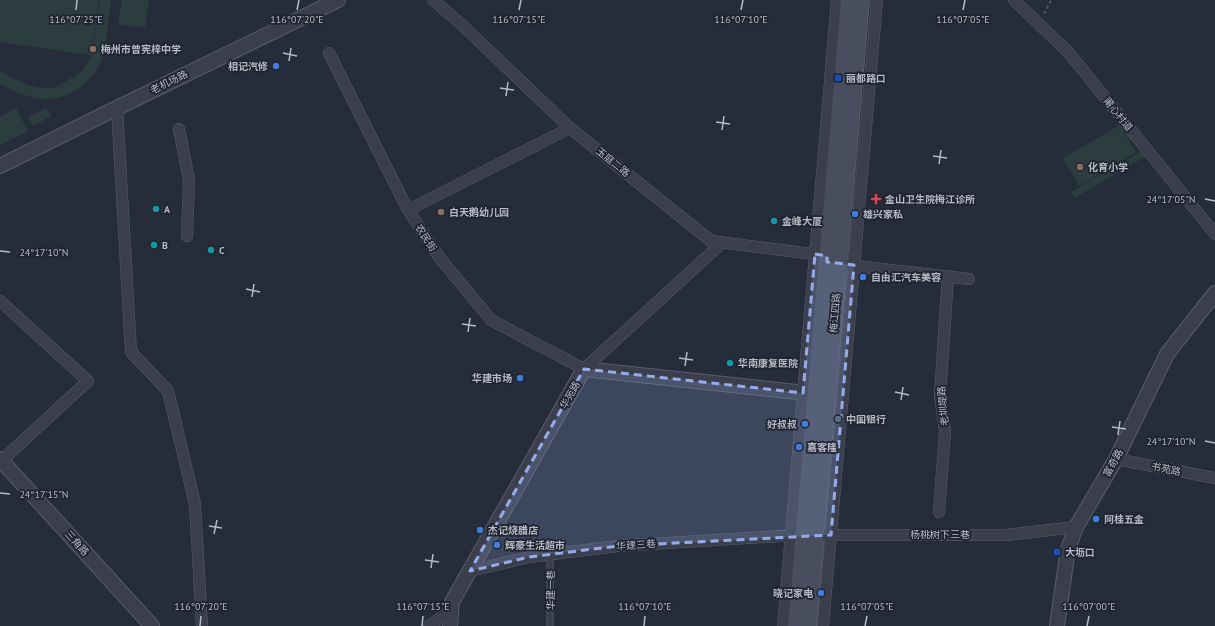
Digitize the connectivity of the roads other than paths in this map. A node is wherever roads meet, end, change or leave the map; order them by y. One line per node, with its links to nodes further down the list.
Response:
1 (338, 0): 9 (street, 老机场路)
2 (433, 0): 10 (street, 玉庭二路)
3 (837, 0): 38 (street)
4 (849, 0): 17 (main road, 梅江四路)
5 (861, 0): 40 (main road, 梅江四路)
6 (876, 0): 41 (street)
7 (1014, 0): 14 (street, 莆心村道)
8 (329, 53): 13 (street, 农民街)
9 (117, 108): 12 (street, 老机场路); 34 (street)
10 (570, 128): 13 (street); 16 (street, 玉庭二路)
11 (179, 129): 15 (street)
12 (0, 166)
13 (408, 210): 22 (street, 农民街)
14 (1215, 234)
15 (187, 236)
16 (723, 242): 17 (street, 玉庭二路); 22 (street)
17 (827, 259): 18 (street, 玉庭二路); 23 (main road, 梅江四路)
18 (948, 276): 19 (street, 玉庭二路); 27 (street, 老圳堤路)
19 (969, 279)
20 (1215, 293): 24 (street, 富奇路)
21 (0, 301): 25 (street)
22 (584, 369): 23 (street, 华苑路); 31 (street, 华苑路)
23 (816, 394): 29 (main road, 梅江四路)
24 (1116, 459): 26 (street, 书苑路); 28 (street, 富奇路)
25 (0, 460): 33 (street, 三角路)
26 (1215, 478)
27 (939, 512)
28 (1076, 527): 29 (street, 杨桃树下三巷); 42 (street, 富奇路)
29 (804, 535): 30 (street, 华建三巷); 39 (main road, 梅江四路)
30 (550, 555): 31 (street, 华建三巷); 37 (lane, 华建一巷)
31 (470, 571): 32 (street, 华苑路)
32 (452, 609): 35 (street); 36 (street, 华苑路)
33 (152, 626)
34 (202, 626)
35 (429, 626)
36 (450, 626)
37 (550, 626)
38 (783, 626)
39 (796, 626)
40 (808, 626)
41 (823, 626)
42 (1057, 626)

